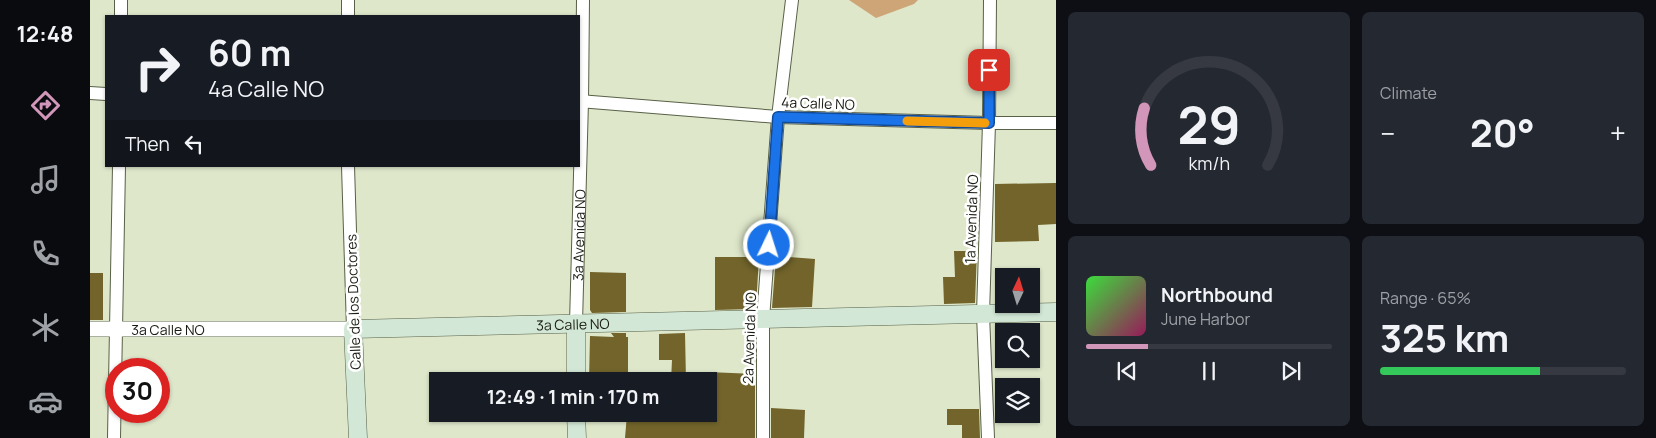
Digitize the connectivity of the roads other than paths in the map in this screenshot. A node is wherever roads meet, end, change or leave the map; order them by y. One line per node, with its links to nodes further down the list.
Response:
1 (120, 0): 6 (street)
2 (348, 0): 7 (street)
3 (583, 0): 10 (street, 3a Avenida NO)
4 (792, 0): 11 (street, 2a Avenida NO)
5 (990, 0): 12 (street, 1a Avenida NO)
6 (120, 15)
7 (348, 15)
8 (90, 93): 9 (street)
9 (105, 94)
10 (581, 101): 11 (street, 4a Calle NO); 14 (street, 3a Avenida NO)
11 (778, 117): 12 (street, 4a Calle NO); 20 (street, 2a Avenida NO)
12 (989, 123): 13 (street, 4a Calle NO); 19 (street, 1a Avenida NO)
13 (1056, 123)
14 (580, 145)
15 (119, 167): 23 (street)
16 (348, 167): 24 (street, Calle de los Doctores)
17 (580, 167): 21 (street, 3a Avenida NO)
18 (1056, 312): 19 (main road, 3a Calle NO)
19 (983, 314): 20 (main road, 3a Calle NO); 31 (street, 1a Avenida NO)
20 (764, 319): 21 (main road, 3a Calle NO); 30 (street, 2a Avenida NO)
21 (576, 323): 24 (main road, 3a Calle NO); 25 (main road, 3a Avenida NO)
22 (90, 328): 23 (street, 3a Calle NO)
23 (114, 328): 24 (street, 3a Calle NO); 27 (street)
24 (353, 330): 28 (main road, Calle de los Doctores)
25 (576, 372)
26 (576, 422): 29 (main road)
27 (114, 438)
28 (358, 438)
29 (577, 438)
30 (763, 438)
31 (988, 438)

